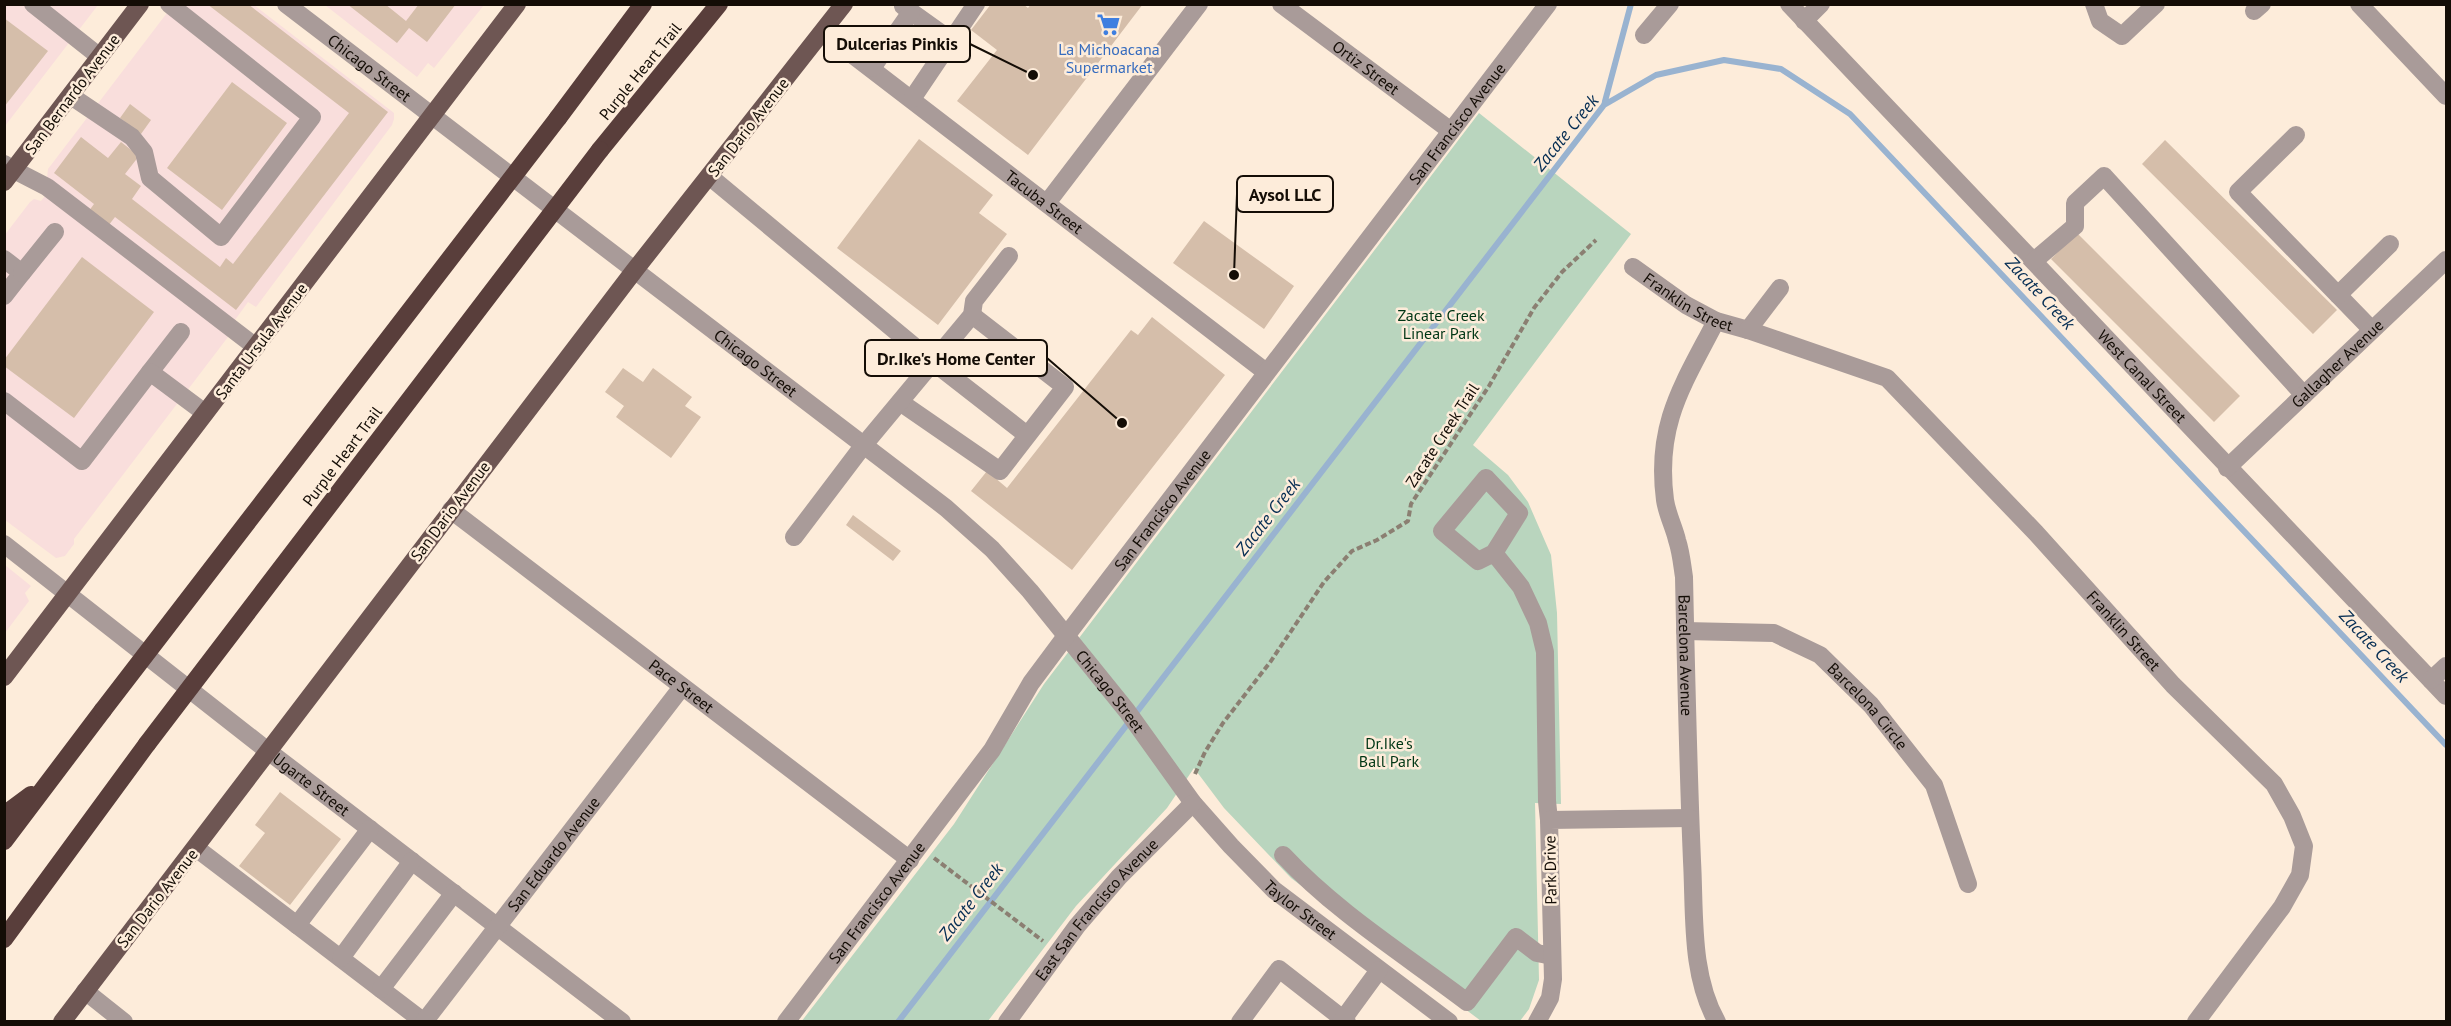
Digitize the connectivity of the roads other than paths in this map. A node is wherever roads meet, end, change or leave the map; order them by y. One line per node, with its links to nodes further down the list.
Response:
1 (33, 4): 24 (street)
2 (169, 4): 26 (street)
3 (286, 4): 29 (street, Chicago Street)
4 (517, 4): 29 (main road, Santa Ursula Avenue)
5 (643, 4): 77 (highway, bridge)
6 (720, 4): 92 (highway, Purple Heart Trail, bridge)
7 (844, 4): 21 (main road, San Dario Avenue)
8 (976, 4): 23 (street)
9 (1199, 4): 34 (street)
10 (1281, 4): 30 (street, Ortiz Street)
11 (1548, 4): 30 (street, San Francisco Avenue)
12 (1670, 4): 22 (street)
13 (1789, 4): 20 (street, West Canal Street)
14 (1821, 4): 20 (street)
15 (2094, 4): 16 (street)
16 (2156, 4)
17 (2359, 4): 27 (street)
18 (132, 7): 24 (main road, San Bernardo Avenue)
19 (907, 8): 23 (street); 25 (street)
20 (1804, 21): 40 (street, West Canal Street)
21 (823, 32): 25 (street, Tacuba Street); 33 (main road, San Dario Avenue)
22 (1644, 35)
23 (952, 41): 28 (street)
24 (100, 57): 26 (main road, San Bernardo Avenue)
25 (872, 69): 28 (street, Tacuba Street)
26 (70, 96): 32 (main road, San Bernardo Avenue)
27 (2446, 96)
28 (912, 99): 34 (street, Tacuba Street)
29 (431, 117): 42 (street, Chicago Street); 52 (main road, Santa Ursula Avenue)
30 (1451, 131): 55 (street, San Francisco Avenue)
31 (2296, 135): 45 (street)
32 (8, 172): 52 (street)
33 (709, 176): 42 (main road, San Dario Avenue); 53 (street)
34 (1047, 202): 55 (street, Tacuba Street)
35 (55, 232): 43 (street)
36 (2390, 244): 45 (street)
37 (1009, 256): 47 (street)
38 (4, 259): 43 (street)
39 (2446, 260): 50 (street, Gallagher Avenue)
40 (2034, 261): 56 (street); 62 (street, West Canal Street)
41 (1633, 267): 48 (street, Franklin Street)
42 (634, 271): 61 (street, Chicago Street); 63 (main road, San Dario Avenue)
43 (22, 273): 46 (street)
44 (1780, 288): 49 (street, Franklin Street)
45 (2338, 295): 50 (street)
46 (4, 296)
47 (972, 315): 53 (street); 60 (street)
48 (1716, 321): 49 (street, Franklin Street); 68 (street, Barcelona Avenue)
49 (1748, 330): 109 (street, Franklin Street)
50 (2372, 330): 56 (street, Gallagher Avenue)
51 (181, 332): 54 (street)
52 (256, 347): 59 (main road, Santa Ursula Avenue)
53 (933, 362): 58 (street); 60 (street)
54 (150, 372): 57 (street); 59 (street)
55 (1266, 372): 69 (street, San Francisco Avenue)
56 (2304, 395): 62 (street, Gallagher Avenue)
57 (4, 401)
58 (900, 402): 60 (street); 61 (street)
59 (206, 413): 67 (main road, Santa Ursula Avenue)
60 (1027, 435)
61 (863, 446): 64 (street); 69 (street, Chicago Street)
62 (2228, 468): 72 (street, West Canal Street)
63 (451, 510): 73 (street, Pace Street); 75 (main road, San Dario Avenue)
64 (794, 537)
65 (4, 544): 67 (street, Ugarte Street)
66 (1494, 553): 66 (street); 81 (street)
67 (68, 593): 71 (main road, Santa Ursula Avenue); 75 (street, Ugarte Street)
68 (1685, 631): 80 (street, Barcelona Avenue); 88 (street, Barcelona Circle)
69 (1066, 636): 76 (street, Chicago Street); 86 (street, San Francisco Avenue)
70 (2446, 666): 72 (street)
71 (4, 677)
72 (2431, 680): 74 (street, West Canal Street)
73 (682, 687): 86 (street, Pace Street); 91 (street, San Eduardo Avenue)
74 (2446, 696)
75 (268, 751): 82 (street, Ugarte Street); 84 (main road, San Dario Avenue)
76 (1174, 775): 78 (street, Taylor Street)
77 (46, 783): 79 (highway); 83 (highway)
78 (1193, 803): 95 (street, Taylor Street); 104 (street, East San Francisco Avenue)
79 (4, 814)
80 (1690, 818): 81 (street, Park Drive); 108 (street, Barcelona Avenue)
81 (1549, 820): 93 (street, Park Drive)
82 (370, 829): 87 (street, Ugarte Street); 90 (street)
83 (4, 841)
84 (196, 848): 90 (street); 97 (main road, San Dario Avenue)
85 (1283, 855): 93 (street)
86 (910, 860): 103 (street, San Francisco Avenue)
87 (412, 861): 89 (street, Ugarte Street); 94 (street)
88 (1968, 884)
89 (454, 893): 91 (street, Ugarte Street); 96 (street)
90 (297, 926): 94 (street)
91 (497, 927): 101 (street, San Eduardo Avenue); 102 (street, Ugarte Street)
92 (4, 939)
93 (1552, 956): 107 (street, Park Drive)
94 (340, 958): 96 (street)
95 (1380, 970): 98 (street); 106 (street, Taylor Street)
96 (381, 989): 101 (street)
97 (85, 991): 99 (main road, San Dario Avenue); 100 (street)
98 (1344, 1020): 105 (street)
99 (62, 1022)
100 (124, 1022)
101 (424, 1022)
102 (622, 1022)
103 (786, 1022)
104 (1007, 1022)
105 (1240, 1022)
106 (1449, 1022)
107 (1537, 1022)
108 (1718, 1022)
109 (2196, 1022)

